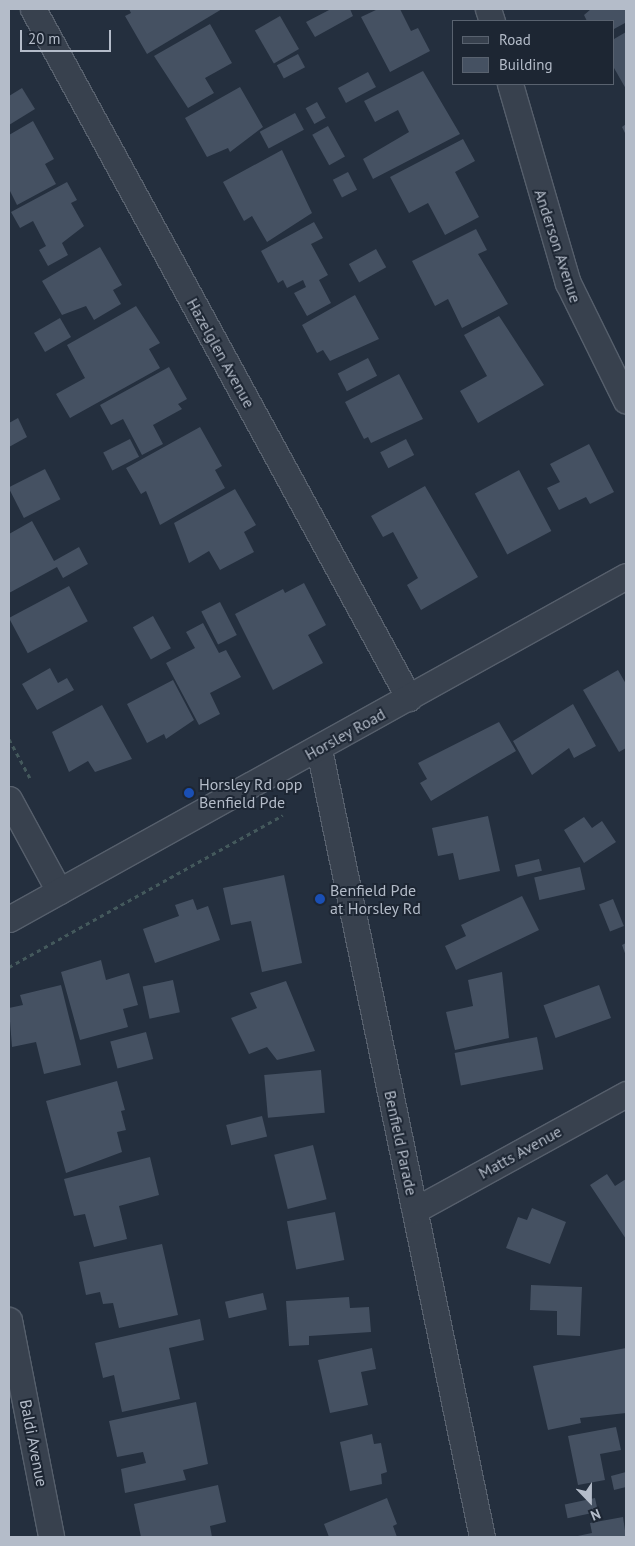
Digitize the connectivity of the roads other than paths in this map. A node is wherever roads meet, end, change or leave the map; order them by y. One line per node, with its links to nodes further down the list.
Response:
1 (33, 9): 5 (street, Hazelglen Avenue)
2 (510, 85): 3 (street, Anderson Avenue)
3 (626, 401)
4 (626, 576): 5 (street, Horsley Road)
5 (409, 698): 6 (street, Horsley Road)
6 (319, 749): 8 (street, Horsley Road); 11 (street, Benfield Parade)
7 (9, 799): 8 (street)
8 (59, 891): 9 (street, Horsley Road)
9 (9, 919)
10 (626, 1094): 11 (street, Matts Avenue)
11 (415, 1210): 15 (street, Benfield Parade)
12 (9, 1320): 13 (street, Baldi Avenue)
13 (16, 1393): 14 (street, Baldi Avenue)
14 (51, 1537)
15 (482, 1537)

